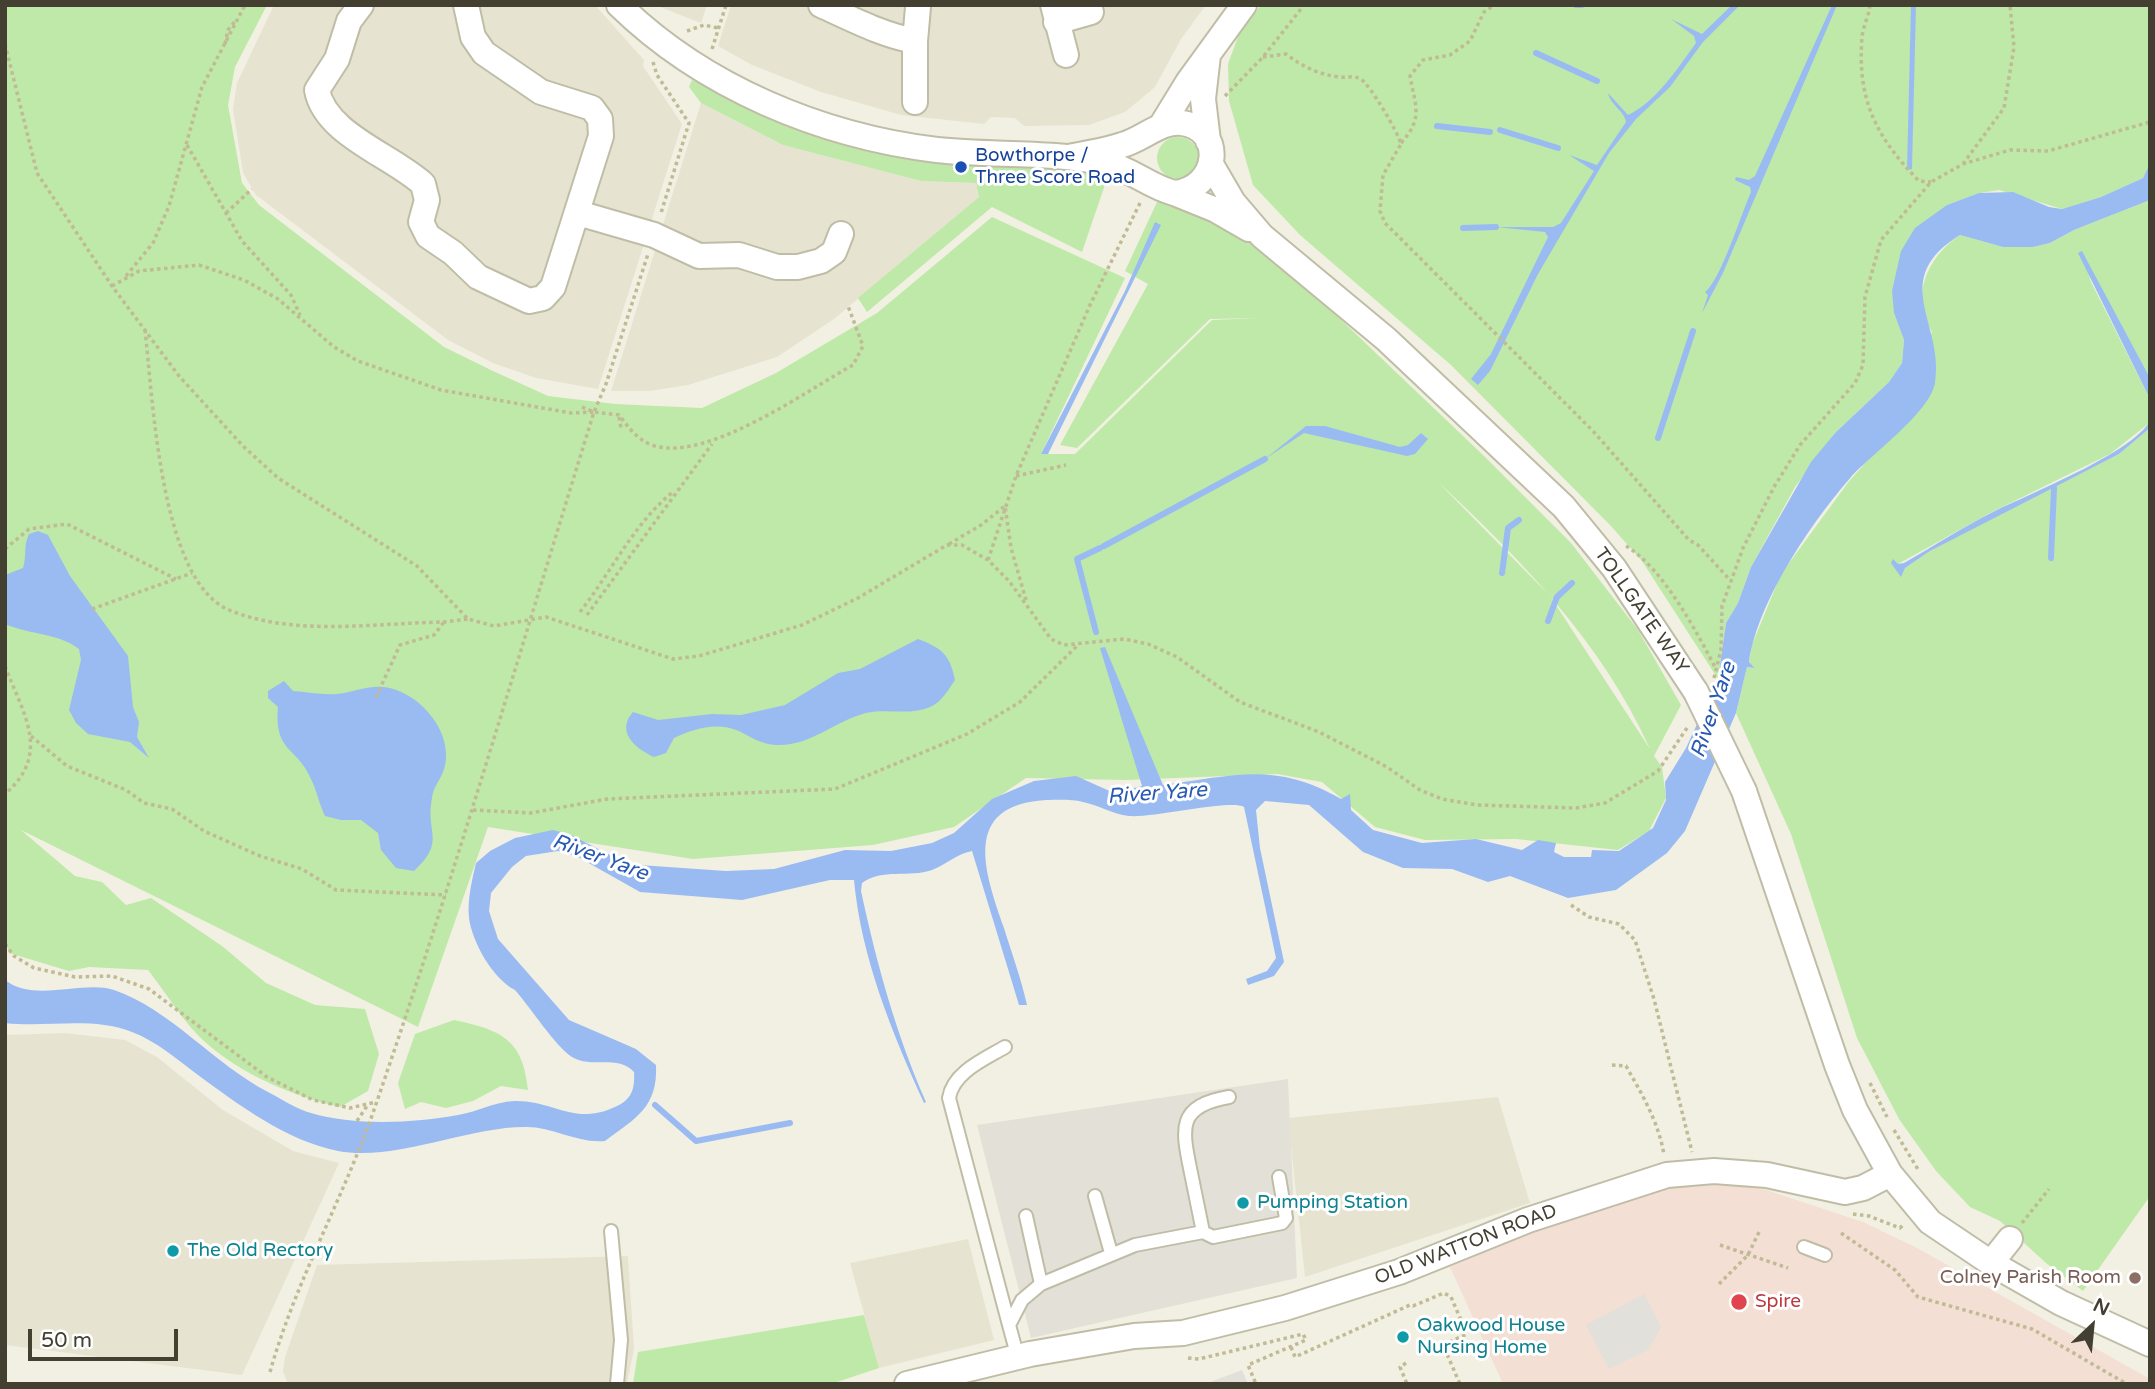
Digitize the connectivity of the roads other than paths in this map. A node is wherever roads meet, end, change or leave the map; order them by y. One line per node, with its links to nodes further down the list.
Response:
1 (361, 5): 18 (street)
2 (466, 5): 18 (street)
3 (619, 5): 15 (street)
4 (821, 5): 9 (street)
5 (1244, 5): 10 (street)
6 (918, 7): 9 (street)
7 (1091, 12): 8 (street)
8 (1054, 14): 11 (street)
9 (915, 41): 12 (street)
10 (1208, 54): 13 (street); 14 (street)
11 (1066, 55)
12 (915, 102)
13 (1158, 129): 14 (street); 15 (street); 17 (street)
14 (1208, 141): 16 (street)
15 (1069, 157): 17 (street, TOLLGATE WAY)
16 (1212, 166): 17 (street); 20 (street, TOLLGATE WAY)
17 (1162, 189): 20 (street, TOLLGATE WAY)
18 (578, 213): 19 (street)
19 (841, 234)
20 (1262, 236): 23 (street, TOLLGATE WAY, bridge)
21 (1005, 1047): 35 (lane)
22 (1229, 1097): 28 (lane)
23 (1890, 1174): 33 (street); 37 (street, OLD WATTON ROAD)
24 (1279, 1177): 28 (lane)
25 (1095, 1196): 31 (lane)
26 (1026, 1216): 34 (lane)
27 (611, 1231): 38 (lane)
28 (1203, 1232): 31 (lane)
29 (2010, 1239): 33 (street)
30 (1804, 1247): 32 (lane)
31 (1111, 1253): 34 (lane)
32 (1825, 1255)
33 (1991, 1263): 36 (street)
34 (1041, 1284): 35 (lane)
35 (1009, 1325): 37 (lane)
36 (2149, 1344)
37 (1017, 1358): 39 (street, OLD WATTON ROAD)
38 (617, 1384)
39 (907, 1384)

